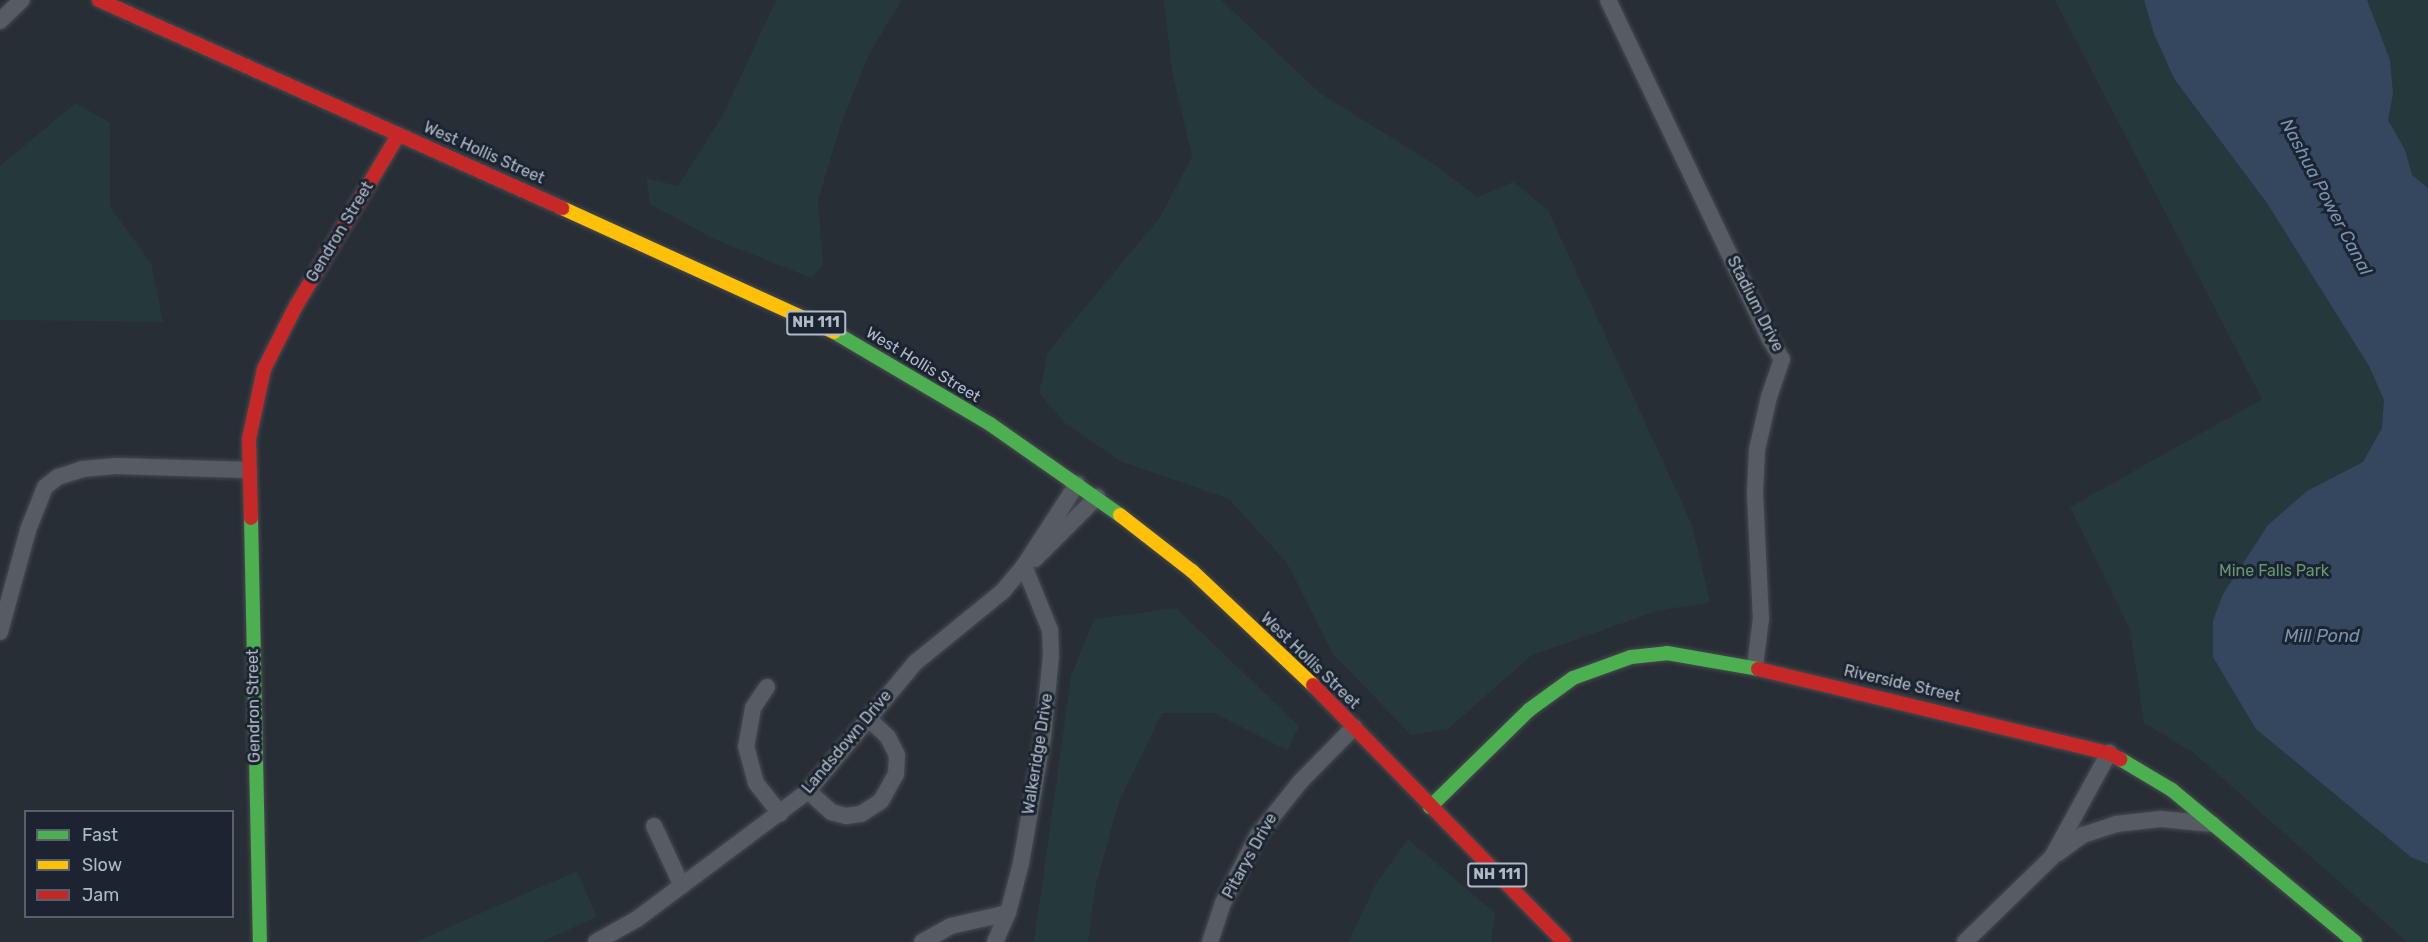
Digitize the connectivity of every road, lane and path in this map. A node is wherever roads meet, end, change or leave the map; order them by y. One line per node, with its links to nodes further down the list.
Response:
1 (22, 0): 4 (street)
2 (99, 0): 5 (street, West Hollis Street / NH 111)
3 (1608, 0): 11 (street, Stadium Drive)
4 (0, 21)
5 (399, 134): 6 (street, Gendron Street); 7 (street, West Hollis Street / NH 111)
6 (249, 470): 10 (street); 24 (street, Gendron Street)
7 (1077, 484): 8 (street, West Hollis Street / NH 111); 9 (street, Landsdown Drive)
8 (1097, 497): 9 (street, Landsdown Drive); 14 (street, West Hollis Street / NH 111)
9 (1024, 566): 13 (street, Landsdown Drive); 23 (street, Walkeridge Drive)
10 (0, 632)
11 (1755, 666): 15 (street, Riverside Street); 17 (street, Riverside Street)
12 (767, 687): 18 (street)
13 (869, 719): 16 (street, Landsdown Drive); 16 (street)
14 (1354, 727): 17 (street, West Hollis Street / NH 111); 28 (street, Pitarys Drive)
15 (2109, 753): 19 (street, Riverside Street); 21 (street)
16 (808, 791): 18 (street, Landsdown Drive)
17 (1430, 807): 29 (street, West Hollis Street / NH 111)
18 (780, 814): 22 (street, Landsdown Drive)
19 (2216, 824): 21 (street); 31 (street, Riverside Street)
20 (654, 826): 22 (street)
21 (2052, 857): 30 (street)
22 (682, 886): 25 (street, Landsdown Drive)
23 (1008, 913): 26 (street); 27 (street, Walkeridge Drive)
24 (260, 942)
25 (596, 942)
26 (922, 942)
27 (995, 942)
28 (1210, 942)
29 (1564, 942)
30 (1965, 942)
31 (2355, 942)

